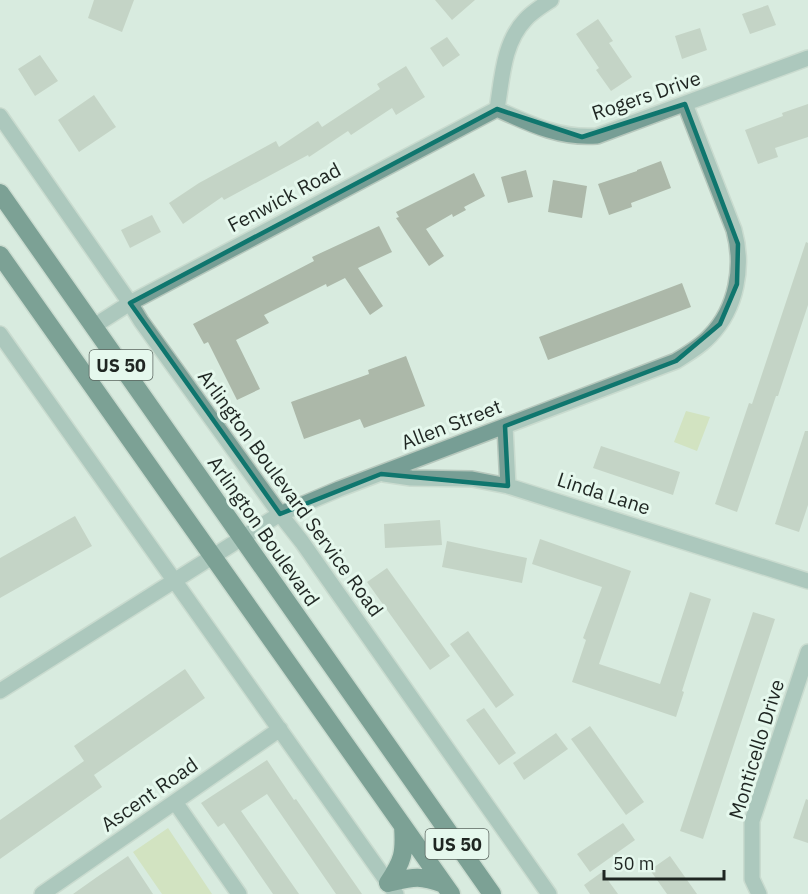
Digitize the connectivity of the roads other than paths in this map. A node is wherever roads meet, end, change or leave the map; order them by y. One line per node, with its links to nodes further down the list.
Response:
1 (551, 0): 4 (street)
2 (808, 58): 3 (street, Rogers Drive)
3 (685, 105): 4 (street, Rogers Drive); 11 (street, Allen Street)
4 (497, 109): 8 (street, Fenwick Road)
5 (0, 116): 8 (street, Arlington Boulevard Service Road)
6 (0, 193): 9 (highway, Arlington Boulevard / US 50)
7 (0, 255): 16 (highway, US 50)
8 (130, 303): 9 (street, Fenwick Road); 14 (street, Arlington Boulevard Service Road)
9 (94, 327): 15 (highway, Arlington Boulevard / US 50)
10 (0, 334): 17 (street)
11 (505, 426): 12 (street, Allen Street); 13 (street)
12 (381, 474): 13 (street, Linda Lane); 14 (street, Allen Street)
13 (508, 486): 18 (street, Linda Lane)
14 (280, 514): 15 (street, Allen Street); 29 (street, Arlington Boulevard Service Road)
15 (242, 537): 16 (street, Allen Street); 28 (highway, Arlington Boulevard / US 50)
16 (213, 556): 17 (street, Allen Street); 23 (highway, US 50)
17 (173, 581): 20 (street, Allen Street); 21 (street)
18 (808, 581)
19 (808, 652): 30 (street, Monticello Drive)
20 (0, 691)
21 (280, 729): 22 (street, Ascent Road); 24 (street)
22 (175, 802): 26 (street, Ascent Road); 27 (street)
23 (403, 826): 24 (highway); 25 (highway, US 50)
24 (392, 889): 25 (highway)
25 (447, 889)
26 (42, 894)
27 (239, 894)
28 (492, 894)
29 (549, 894)
30 (759, 894)

